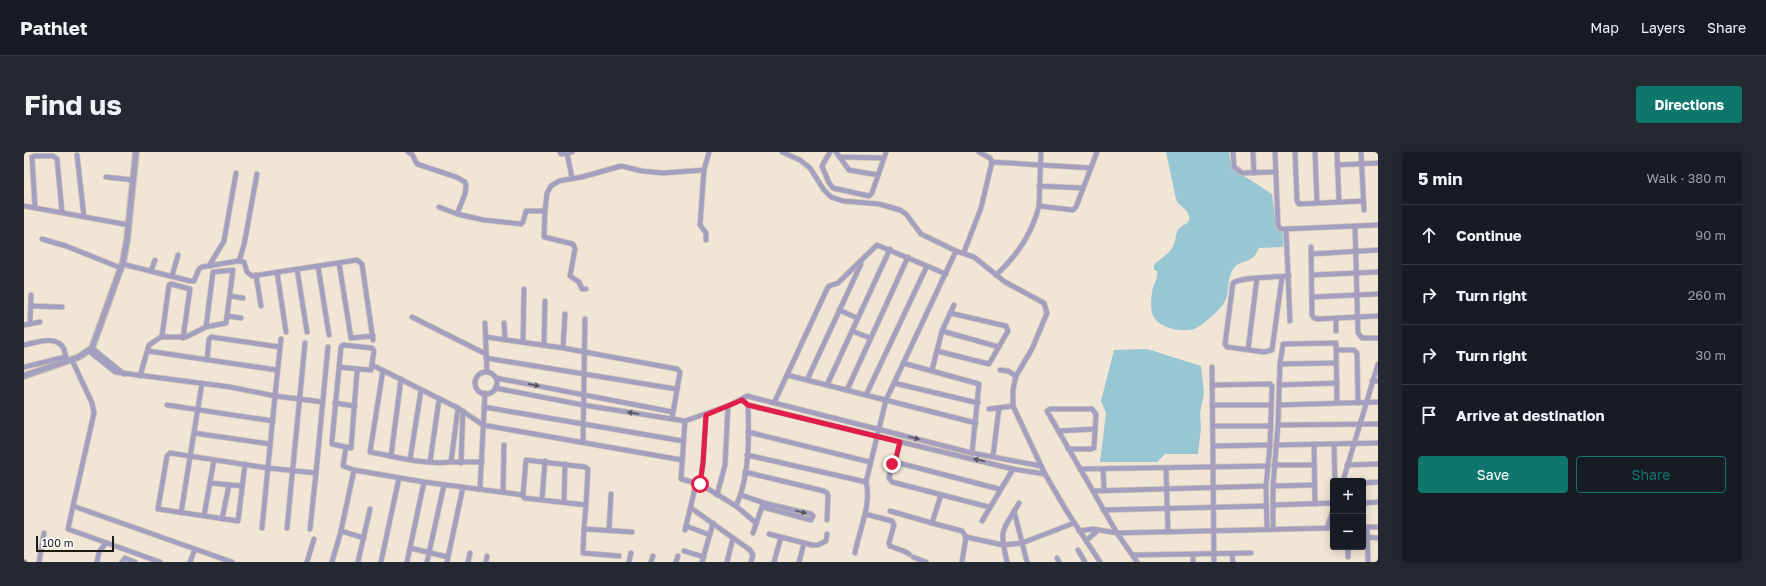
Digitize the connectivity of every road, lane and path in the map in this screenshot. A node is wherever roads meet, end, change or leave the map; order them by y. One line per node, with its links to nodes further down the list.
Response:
1 (136, 152): 38 (street)
2 (408, 152): 52 (street)
3 (560, 152): 4 (street)
4 (569, 152): 36 (street)
5 (709, 152): 29 (street)
6 (782, 152): 37 (street)
7 (830, 152): 39 (street)
8 (836, 152): 21 (street)
9 (886, 152): 22 (street)
10 (979, 152): 23 (street)
11 (1041, 152): 27 (street)
12 (1097, 152): 28 (street)
13 (1233, 152): 32 (street)
14 (1253, 152): 32 (street)
15 (1275, 152): 30 (street)
16 (1295, 152): 44 (street)
17 (1315, 152): 44 (street)
18 (1337, 152): 26 (street)
19 (1361, 152): 25 (street)
20 (77, 155): 53 (street)
21 (840, 157): 22 (street); 34 (street)
22 (884, 158): 34 (street)
23 (992, 162): 27 (street); 64 (street)
24 (1378, 163): 25 (street)
25 (1362, 164): 26 (street); 42 (street)
26 (1337, 165): 43 (street)
27 (1040, 166): 28 (street); 40 (street)
28 (1091, 168): 41 (street)
29 (704, 170): 36 (street); 59 (street)
30 (1276, 172): 32 (street); 57 (street)
31 (236, 173): 74 (street)
32 (1254, 173)
33 (257, 174): 71 (street)
34 (878, 174): 39 (street)
35 (106, 177): 38 (street)
36 (572, 178): 50 (street)
37 (818, 179): 39 (street); 63 (street)
38 (134, 180): 54 (street)
39 (829, 184)
40 (1039, 186): 41 (street); 46 (street)
41 (1083, 188): 46 (street)
42 (1363, 201): 43 (street); 49 (street)
43 (1339, 202): 44 (street)
44 (1317, 203)
45 (24, 206): 47 (street)
46 (1039, 206): 83 (street)
47 (35, 207): 51 (street); 51 (street)
48 (439, 207): 52 (street)
49 (1364, 210)
50 (545, 211): 52 (street); 91 (street)
51 (62, 212): 53 (street)
52 (458, 214)
53 (84, 217): 54 (street)
54 (129, 225): 73 (street)
55 (1378, 225): 56 (street)
56 (1355, 227): 57 (street); 65 (street)
57 (1286, 229): 86 (street)
58 (42, 240): 73 (street)
59 (706, 240)
60 (1311, 247): 66 (street)
61 (890, 249): 68 (street); 70 (street); 111 (street)
62 (1378, 250): 65 (street)
63 (956, 251): 64 (street); 82 (street)
64 (964, 252): 83 (street)
65 (1356, 252): 66 (street); 81 (street)
66 (1311, 254): 87 (street)
67 (178, 255): 85 (street)
68 (908, 257): 76 (street); 130 (street)
69 (155, 260): 78 (street)
70 (862, 260): 103 (street); 166 (street)
71 (239, 261): 74 (street); 84 (street)
72 (339, 263): 72 (street); 75 (street)
73 (121, 266): 78 (street); 142 (street)
74 (209, 266): 85 (street)
75 (318, 266): 77 (street); 126 (street)
76 (927, 266): 82 (street); 187 (street)
77 (297, 269): 79 (street); 124 (street)
78 (151, 271): 85 (street)
79 (277, 272): 84 (street); 123 (street)
80 (1378, 272): 81 (street)
81 (1356, 273): 87 (street); 94 (street)
82 (946, 274): 151 (street)
83 (996, 274): 169 (street)
84 (256, 275): 101 (street)
85 (172, 276)
86 (1289, 276): 88 (street); 115 (street)
87 (1312, 276): 96 (street)
88 (1282, 277): 89 (street); 143 (street)
89 (1257, 278): 143 (street); 143 (street)
90 (524, 289): 134 (street)
91 (586, 289)
92 (1378, 294): 94 (street)
93 (31, 295): 100 (street)
94 (1357, 295): 96 (street); 107 (street)
95 (230, 296): 97 (street); 106 (street); 120 (street)
96 (1312, 297): 112 (street)
97 (243, 298)
98 (545, 301): 137 (street)
99 (954, 305): 104 (street)
100 (31, 306): 102 (street); 118 (street)
101 (261, 306)
102 (62, 307)
103 (839, 310): 111 (street); 172 (street)
104 (950, 313): 125 (street); 140 (street)
105 (565, 314): 141 (street)
106 (227, 316): 110 (street); 120 (street)
107 (1358, 316): 108 (street); 112 (street); 131 (street)
108 (1378, 316)
109 (412, 317): 148 (street)
110 (241, 318)
111 (857, 318): 121 (street)
112 (1336, 318): 122 (street)
113 (585, 319): 147 (street)
114 (40, 322): 118 (street)
115 (1290, 322)
116 (485, 323): 128 (street)
117 (504, 323): 133 (street)
118 (30, 324): 119 (street)
119 (24, 325)
120 (206, 327): 129 (street)
121 (852, 331): 130 (street); 179 (street)
122 (1336, 331)
123 (286, 332)
124 (308, 332)
125 (942, 332): 140 (street); 146 (street)
126 (329, 335)
127 (162, 336): 129 (street); 129 (street); 145 (street)
128 (486, 337): 133 (street); 148 (street)
129 (183, 338)
130 (870, 338): 184 (street)
131 (1378, 338)
132 (281, 339): 138 (street)
133 (505, 339): 134 (street)
134 (523, 342): 137 (street)
135 (305, 343): 189 (street)
136 (24, 345): 149 (street)
137 (544, 345): 141 (street)
138 (280, 346): 150 (street); 160 (street)
139 (328, 347): 193 (street)
140 (999, 347): 146 (street)
141 (564, 348): 147 (street)
142 (90, 349): 149 (street); 168 (street)
143 (1248, 350)
144 (1337, 350): 152 (street); 153 (street); 200 (street)
145 (148, 351): 150 (street); 168 (street)
146 (937, 351): 162 (street)
147 (585, 353): 165 (street); 182 (street)
148 (486, 356): 164 (street); 165 (street)
149 (68, 359): 156 (street); 167 (street); 323 (street)
150 (206, 360): 160 (street)
151 (903, 363): 162 (street); 176 (street)
152 (1336, 363): 153 (street); 177 (street)
153 (1280, 364): 178 (street)
154 (1378, 364): 173 (street)
155 (372, 365): 157 (street); 159 (street); 161 (street)
156 (24, 367)
157 (339, 367): 159 (street); 196 (street)
158 (1212, 367): 180 (street)
159 (358, 369): 207 (street)
160 (277, 370): 188 (street)
161 (383, 370): 171 (street); 252 (street)
162 (932, 370): 198 (street)
163 (1000, 370): 169 (street)
164 (487, 372): 170 (street); 185 (street)
165 (584, 374): 182 (street); 186 (street)
166 (787, 375): 172 (street); 197 (street)
167 (24, 376)
168 (140, 376): 175 (street)
169 (1016, 376): 209 (street)
170 (496, 378): 181 (street); 186 (street, one-way to 186)
171 (401, 379): 183 (street); 252 (street)
172 (807, 380): 179 (street)
173 (1372, 381): 174 (street); 194 (street)
174 (1378, 381)
175 (202, 383): 188 (street); 214 (street)
176 (894, 383): 192 (street); 198 (street)
177 (1337, 383): 178 (street); 199 (street)
178 (1279, 384): 206 (street)
179 (827, 385): 184 (street)
180 (1212, 385): 204 (street); 205 (street)
181 (495, 388): 185 (street); 202 (street)
182 (676, 389): 216 (street)
183 (421, 390): 190 (street); 256 (street)
184 (847, 390): 187 (street)
185 (485, 393): 210 (street)
186 (584, 395): 202 (street); 216 (street)
187 (866, 395): 192 (street)
188 (275, 396): 189 (street); 219 (street)
189 (300, 399): 193 (street); 280 (street)
190 (439, 400): 211 (street); 259 (street)
191 (742, 400): 197 (street); 203 (street); 208 (street)
192 (886, 400): 222 (street); 229 (street)
193 (323, 402): 283 (street)
194 (1366, 402): 195 (street); 200 (street); 223 (street)
195 (1378, 402)
196 (335, 403): 207 (street); 247 (street)
197 (774, 403): 229 (street)
198 (978, 403): 222 (street)
199 (1337, 403): 200 (street); 206 (street)
200 (1358, 403)
201 (167, 405): 214 (street)
202 (584, 405): 218 (street, one-way to 202); 221 (street)
203 (748, 405): 232 (street); 234 (street)
204 (1212, 405): 205 (street); 227 (street)
205 (1272, 405): 228 (street)
206 (1279, 405): 226 (street)
207 (355, 406): 247 (street)
208 (728, 406): 217 (street); 311 (street)
209 (1013, 406): 212 (street); 272 (street)
210 (484, 407): 221 (street); 225 (street)
211 (458, 408): 215 (street); 260 (street)
212 (999, 408): 213 (street); 253 (street)
213 (989, 409)
214 (199, 410): 219 (street); 233 (street)
215 (463, 412): 225 (street); 264 (street)
216 (672, 412): 218 (street)
217 (706, 415): 220 (street); 293 (street)
218 (672, 420): 220 (street)
219 (273, 421): 239 (street)
220 (685, 421): 235 (street)
221 (583, 423): 235 (street); 236 (street)
222 (976, 423): 249 (street)
223 (1360, 424): 224 (street); 226 (street); 242 (street)
224 (1378, 424)
225 (483, 425): 236 (street); 261 (street)
226 (1278, 425): 245 (street)
227 (1213, 426): 228 (street); 246 (street)
228 (1271, 426): 244 (street)
229 (878, 429): 234 (street); 249 (street, one-way to 249)
230 (1095, 429): 231 (street); 231 (street); 248 (street)
231 (1058, 431): 248 (street)
232 (748, 432): 250 (street); 262 (street)
233 (194, 433): 239 (street); 251 (street)
234 (877, 436): 237 (street); 262 (street)
235 (683, 441): 257 (street)
236 (583, 442): 257 (street)
237 (900, 442): 263 (street); 268 (street, one-way to 237)
238 (1378, 443): 242 (street)
239 (270, 444): 275 (street)
240 (1314, 444): 241 (street); 245 (street); 270 (street)
241 (1334, 444): 242 (street); 286 (street)
242 (1353, 444): 271 (street)
243 (504, 445): 307 (street)
244 (1270, 445): 246 (street); 273 (street)
245 (1276, 445): 269 (street)
246 (1213, 446): 274 (street)
247 (346, 447): 281 (street)
248 (1068, 449): 278 (street)
249 (972, 453): 253 (street)
250 (747, 455): 282 (street); 289 (street)
251 (191, 456): 255 (street); 334 (street); 334 (street)
252 (391, 456): 256 (street)
253 (992, 456): 254 (street)
254 (1002, 459): 268 (street); 272 (street)
255 (214, 460): 265 (street); 291 (street)
256 (410, 460): 259 (street)
257 (682, 460): 293 (street)
258 (545, 461): 266 (street); 310 (street); 313 (street)
259 (430, 462): 260 (street)
260 (451, 462): 264 (street)
261 (482, 462): 264 (street); 303 (street)
262 (870, 462): 289 (street)
263 (895, 462): 304 (street); 312 (street)
264 (461, 463)
265 (244, 464): 275 (street); 297 (street)
266 (565, 464): 314 (street); 320 (street)
267 (1378, 464): 271 (street)
268 (1000, 465): 277 (street)
269 (1274, 465): 270 (street); 300 (street)
270 (1314, 465): 296 (street)
271 (1347, 465): 287 (street)
272 (1041, 466): 284 (street)
273 (1268, 466): 274 (street); 299 (street)
274 (1214, 467): 276 (street); 298 (street)
275 (268, 468): 280 (street); 347 (street)
276 (1166, 468): 279 (street); 302 (street)
277 (1013, 469): 284 (street); 304 (street)
278 (1080, 469): 279 (street); 306 (street)
279 (1103, 469): 305 (street)
280 (292, 470): 283 (street); 348 (street)
281 (354, 470): 285 (street); 357 (street)
282 (745, 472): 309 (street); 339 (street)
283 (316, 473): 350 (street)
284 (1045, 474): 344 (street)
285 (399, 478): 288 (street); 411 (street)
286 (1335, 478)
287 (1344, 478)
288 (424, 482): 295 (street); 380 (street)
289 (866, 482): 335 (street)
290 (1378, 482): 292 (street)
291 (210, 483): 294 (street); 337 (street)
292 (1366, 483)
293 (698, 484): 311 (street); 328 (street)
294 (229, 485): 297 (street); 338 (street)
295 (444, 485): 301 (street); 385 (street)
296 (1314, 485): 300 (street); 318 (street)
297 (242, 486): 338 (street)
298 (1214, 486): 299 (street); 302 (street); 327 (street)
299 (1266, 486): 325 (street)
300 (1273, 486): 322 (street)
301 (463, 487): 303 (street); 400 (street)
302 (1167, 487): 305 (street); 329 (street)
303 (480, 489): 307 (street)
304 (999, 489): 326 (street)
305 (1104, 489): 306 (street)
306 (1092, 490): 331 (street)
307 (503, 492): 310 (street)
308 (612, 494): 354 (street)
309 (741, 494): 321 (street); 324 (street)
310 (524, 495): 313 (street)
311 (717, 495): 324 (street)
312 (942, 495): 326 (street); 343 (street)
313 (542, 500): 314 (street)
314 (564, 502): 320 (street)
315 (1378, 502): 317 (street)
316 (1019, 503): 333 (street)
317 (1366, 503)
318 (1315, 504): 319 (street); 322 (street)
319 (1330, 504)
320 (586, 505): 351 (street)
321 (763, 505): 321 (street, one-way to 321); 342 (street)
322 (1273, 505): 353 (street)
323 (73, 506): 377 (street); 381 (street)
324 (736, 506): 342 (street)
325 (1266, 506): 327 (street); 352 (street)
326 (989, 507): 340 (street)
327 (1214, 507): 329 (street); 356 (street)
328 (691, 508): 341 (street); 367 (street)
329 (1168, 508): 331 (street); 360 (street)
330 (370, 509): 371 (street)
331 (1103, 510): 364 (street)
332 (890, 511): 343 (street)
333 (1014, 511): 376 (street); 379 (street)
334 (181, 513): 337 (street)
335 (865, 514): 388 (street); 423 (street)
336 (1332, 514): 349 (street)
337 (204, 516): 338 (street)
338 (222, 519)
339 (827, 520)
340 (982, 521)
341 (713, 523): 367 (street); 372 (street)
342 (756, 523): 363 (street)
343 (932, 523): 370 (street)
344 (1074, 523): 358 (street); 376 (street)
345 (1366, 527): 346 (street)
346 (1378, 527)
347 (262, 528)
348 (287, 528)
349 (1327, 528): 353 (street)
350 (310, 529)
351 (584, 529): 354 (street); 395 (street)
352 (1267, 529): 353 (street); 356 (street)
353 (1273, 529)
354 (609, 530): 359 (street)
355 (1098, 530): 358 (street); 364 (street); 375 (street)
356 (1214, 530): 360 (street); 390 (street)
357 (341, 531): 371 (street); 409 (street)
358 (1079, 531): 375 (street)
359 (632, 532)
360 (1168, 532): 364 (street)
361 (1366, 532): 368 (street)
362 (44, 533): 401 (street)
363 (753, 533)
364 (1117, 533): 392 (street)
365 (769, 534): 369 (street)
366 (828, 534): 378 (street)
367 (710, 535): 399 (street)
368 (1367, 536): 373 (street); 433 (street)
369 (781, 537): 378 (street); 421 (street)
370 (966, 537): 379 (street); 424 (street)
371 (364, 538): 410 (street)
372 (733, 538): 419 (street); 420 (street)
373 (1378, 538)
374 (314, 539): 408 (street)
375 (1086, 541): 428 (street)
376 (1022, 542): 379 (street); 426 (street)
377 (106, 543): 402 (street); 405 (street)
378 (804, 543): 422 (street)
379 (1003, 545): 425 (street)
380 (410, 548): 385 (street); 412 (street)
381 (195, 549): 406 (street); 407 (street)
382 (1078, 550): 427 (street)
383 (1348, 550): 398 (street)
384 (684, 551): 399 (street)
385 (429, 553): 400 (street); 413 (street)
386 (470, 553): 414 (street)
387 (631, 553): 416 (street)
388 (855, 553)
389 (1251, 553): 391 (street)
390 (1214, 554): 391 (street); 393 (street); 431 (street)
391 (1232, 554): 432 (street)
392 (1133, 555): 393 (street); 429 (street)
393 (1193, 555): 430 (street)
394 (487, 556): 415 (street)
395 (618, 556)
396 (653, 556): 417 (street)
397 (678, 556): 418 (street)
398 (1348, 557)
399 (703, 559)
400 (448, 560)
401 (39, 562)
402 (97, 562)
403 (122, 562): 404 (street)
404 (134, 562)
405 (160, 562)
406 (190, 562)
407 (232, 562)
408 (307, 562)
409 (332, 562)
410 (358, 562)
411 (381, 562)
412 (407, 562)
413 (427, 562)
414 (468, 562)
415 (486, 562)
416 (629, 562)
417 (651, 562)
418 (676, 562)
419 (727, 562)
420 (751, 562)
421 (774, 562)
422 (799, 562)
423 (926, 562)
424 (962, 562)
425 (1007, 562)
426 (1027, 562)
427 (1085, 562)
428 (1100, 562)
429 (1137, 562)
430 (1193, 562)
431 (1214, 562)
432 (1233, 562)
433 (1368, 562)

